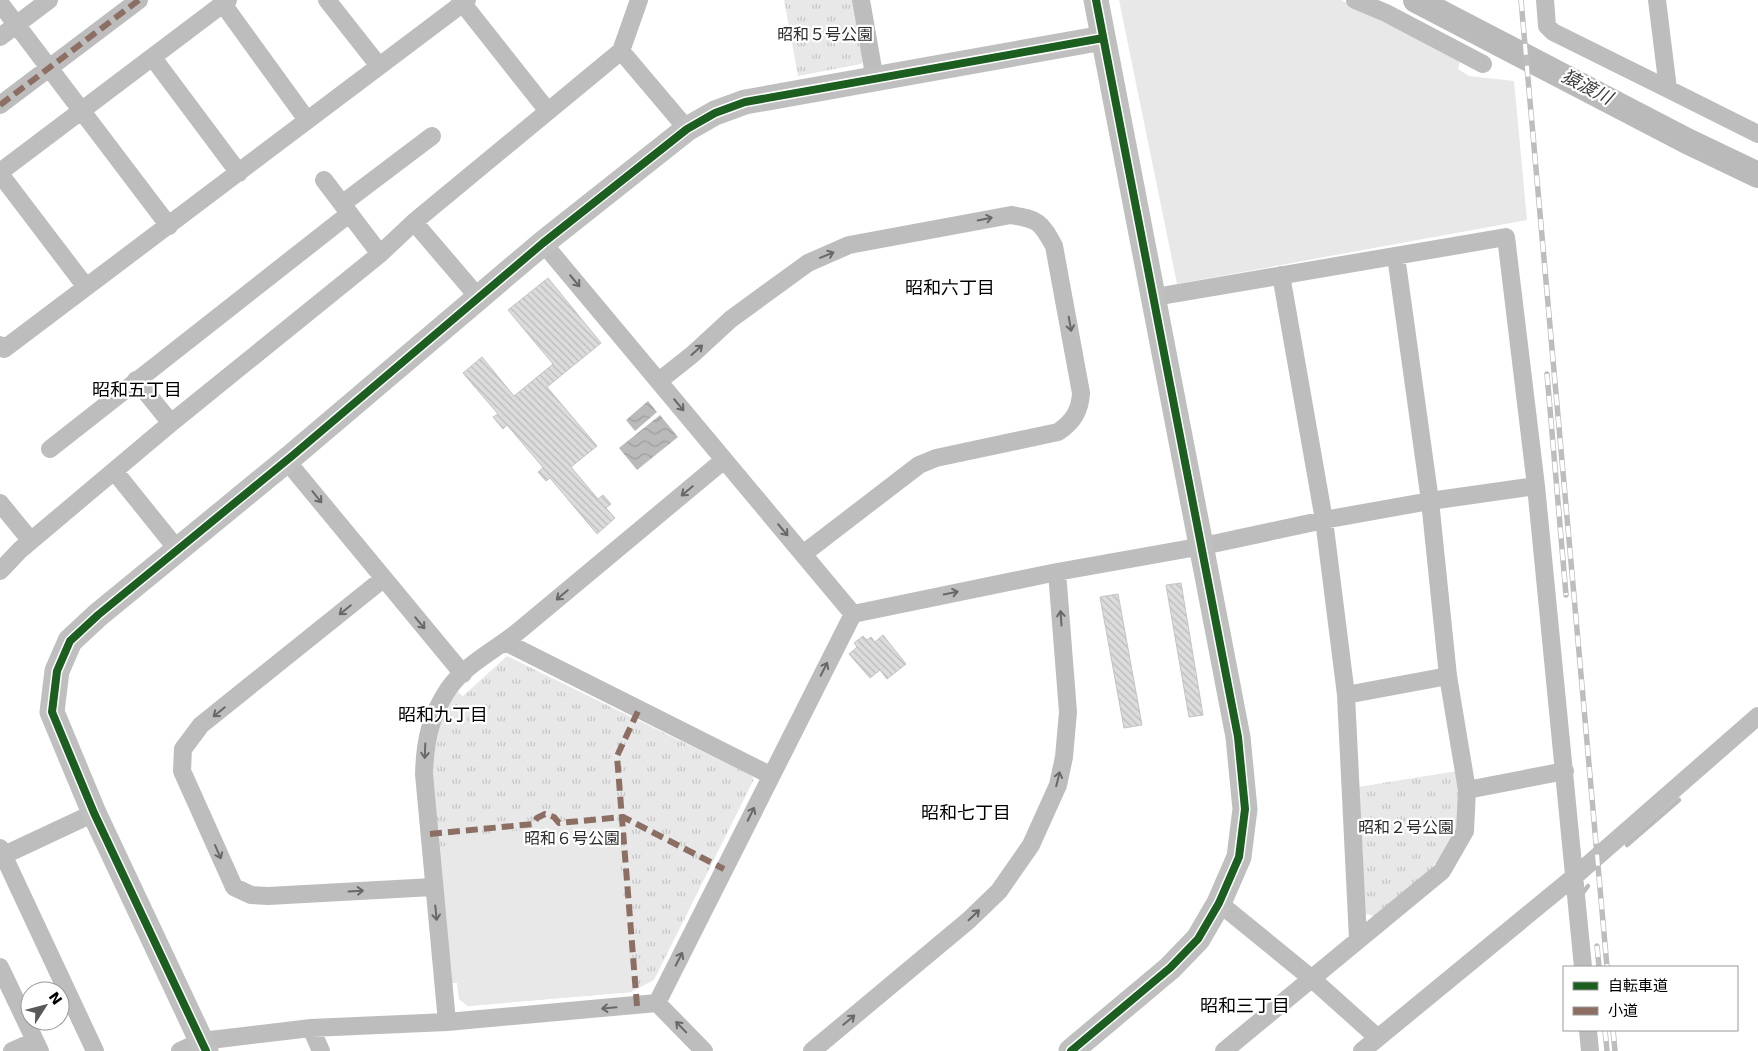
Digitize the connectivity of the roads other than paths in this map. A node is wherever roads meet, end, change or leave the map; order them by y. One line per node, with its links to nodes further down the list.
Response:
1 (49, 0): 13 (street)
2 (139, 0): 20 (street)
3 (328, 0): 19 (street)
4 (639, 0): 16 (street)
5 (861, 0): 21 (street)
6 (1096, 0): 15 (street)
7 (1355, 0): 18 (street)
8 (1545, 0): 22 (street)
9 (1657, 0): 22 (street)
10 (463, 1): 19 (street); 25 (street)
11 (225, 2): 17 (street); 26 (street)
12 (0, 3): 13 (street)
13 (17, 25): 14 (street); 20 (street)
14 (0, 37)
15 (1102, 38): 21 (street); 42 (street)
16 (621, 50): 25 (street); 27 (street)
17 (154, 58): 24 (street); 31 (street)
18 (1483, 64)
19 (379, 66): 26 (street)
20 (49, 67): 23 (street); 24 (street)
21 (876, 80): 27 (street)
22 (1668, 89): 28 (street)
23 (0, 104)
24 (82, 110): 30 (street); 35 (street)
25 (547, 110): 34 (street)
26 (307, 120): 31 (street)
27 (687, 129): 36 (street)
28 (1758, 134)
29 (432, 136): 33 (street)
30 (0, 173): 40 (street)
31 (240, 173): 35 (street)
32 (324, 180): 33 (street)
33 (346, 209): 37 (street); 44 (street)
34 (414, 222): 37 (street); 41 (street)
35 (169, 226): 40 (street)
36 (543, 243): 41 (street); 45 (street, one-way to 45)
37 (380, 254): 46 (street)
38 (1396, 256): 39 (street); 51 (street); 52 (street)
39 (1281, 275): 42 (street); 54 (street)
40 (86, 287): 43 (street)
41 (478, 297): 48 (street)
42 (1155, 297): 56 (street)
43 (0, 345)
44 (136, 380): 46 (street); 47 (street)
45 (659, 381): 49 (street, one-way to 49); 58 (street, one-way to 58)
46 (171, 422): 50 (street)
47 (50, 449)
48 (286, 460): 57 (street); 62 (street, one-way to 62)
49 (724, 460): 58 (street, one-way to 58); 64 (street, one-way to 64)
50 (114, 472): 55 (street); 57 (street)
51 (1536, 486): 52 (street); 69 (street)
52 (1430, 501): 54 (street); 66 (street)
53 (0, 503): 55 (street)
54 (1324, 520): 56 (street); 67 (street)
55 (26, 546): 59 (street); 60 (street)
56 (1203, 546): 61 (street); 76 (street)
57 (177, 549): 72 (street)
58 (803, 554): 63 (street)
59 (0, 556)
60 (0, 571)
61 (1057, 572): 63 (street, one-way to 61); 92 (street, one-way to 61)
62 (383, 580): 65 (street, one-way to 65); 75 (street, one-way to 75)
63 (853, 614): 70 (street, one-way to 63)
64 (505, 642): 65 (street); 70 (street)
65 (463, 674): 75 (street, one-way to 75)
66 (1448, 676): 67 (street); 71 (street)
67 (1346, 695): 77 (street)
68 (1758, 716): 74 (street)
69 (1565, 771): 71 (street); 74 (street)
70 (770, 775): 81 (street, one-way to 70)
71 (1467, 790): 77 (street)
72 (94, 813): 73 (street); 87 (street)
73 (1, 854): 89 (street)
74 (1575, 876): 78 (street); 85 (street)
75 (433, 887): 82 (street, one-way to 82)
76 (1219, 903): 80 (street); 93 (street)
77 (1358, 939): 80 (street)
78 (1583, 966)
79 (0, 967): 86 (street)
80 (1311, 978): 85 (street); 94 (street)
81 (657, 1003): 82 (street, one-way to 82); 91 (street, one-way to 81)
82 (447, 1022): 83 (street)
83 (311, 1028): 87 (street); 90 (street)
84 (1588, 1031): 96 (street)
85 (1378, 1038): 95 (street)
86 (38, 1046): 88 (street)
87 (196, 1048)
88 (12, 1051)
89 (95, 1051)
90 (321, 1051)
91 (704, 1051)
92 (812, 1051)
93 (1071, 1051)
94 (1224, 1051)
95 (1362, 1051)
96 (1590, 1051)

